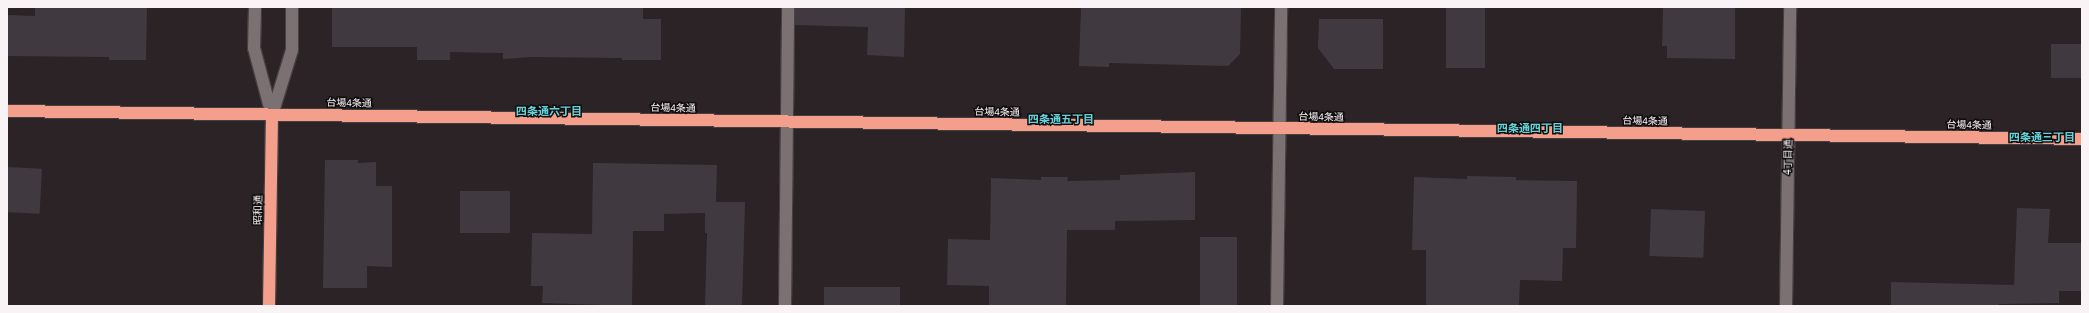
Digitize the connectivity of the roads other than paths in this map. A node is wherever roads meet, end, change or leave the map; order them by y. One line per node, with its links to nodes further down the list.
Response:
1 (255, 7): 7 (street, 昭和通)
2 (292, 7): 7 (street, 昭和通)
3 (788, 7): 8 (street)
4 (1280, 7): 9 (street)
5 (1790, 7): 10 (street, 4丁目通)
6 (7, 111): 7 (highway, 台場4条通)
7 (272, 115): 8 (highway, 台場4条通); 12 (highway, 昭和通)
8 (786, 122): 9 (highway, 台場4条通); 13 (street)
9 (1279, 128): 10 (highway, 台場4条通); 14 (street)
10 (1789, 135): 11 (highway, 台場4条通); 15 (street, 4丁目通)
11 (2082, 139)
12 (269, 306)
13 (785, 306)
14 (1277, 306)
15 (1786, 306)

